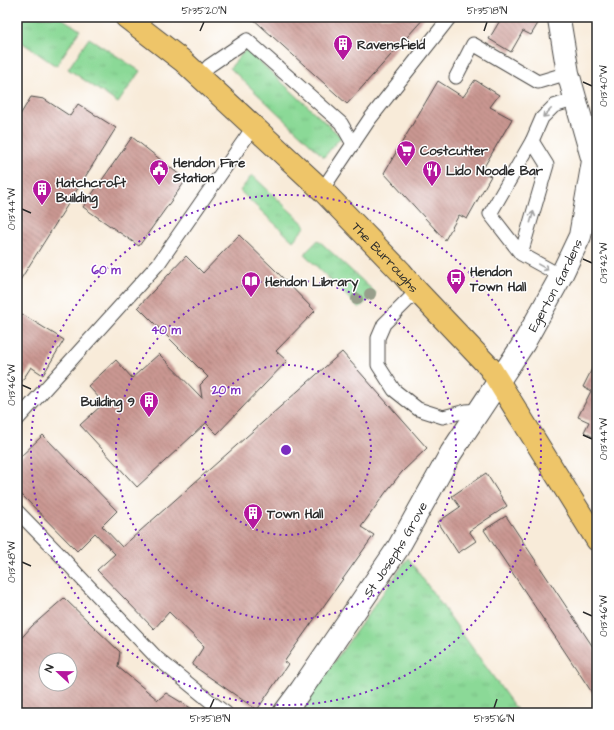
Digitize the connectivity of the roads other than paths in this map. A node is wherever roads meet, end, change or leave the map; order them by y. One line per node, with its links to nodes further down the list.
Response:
1 (126, 17): 5 (main road, The Burroughs)
2 (450, 17): 10 (lane)
3 (560, 17): 4 (street, Egerton Gardens)
4 (568, 73): 6 (lane); 7 (street, Egerton Gardens)
5 (200, 76): 8 (main road, The Burroughs); 10 (lane)
6 (456, 77)
7 (576, 99): 9 (lane, one-way to 9); 13 (street, Egerton Gardens)
8 (254, 126): 11 (main road, The Burroughs); 17 (lane)
9 (532, 141): 12 (lane, one-way to 9); 12 (lane)
10 (353, 144): 11 (lane)
11 (322, 190): 14 (main road, The Burroughs)
12 (521, 254): 13 (lane, one-way to 13)
13 (561, 276): 15 (street, Egerton Gardens)
14 (417, 291): 15 (main road, The Burroughs); 16 (lane)
15 (498, 382): 16 (street, St Josephs Grove); 19 (main road, The Burroughs)
16 (480, 410): 21 (street, St Josephs Grove)
17 (17, 420)
18 (17, 511): 20 (lane)
19 (597, 540)
20 (226, 713)
21 (284, 713)

